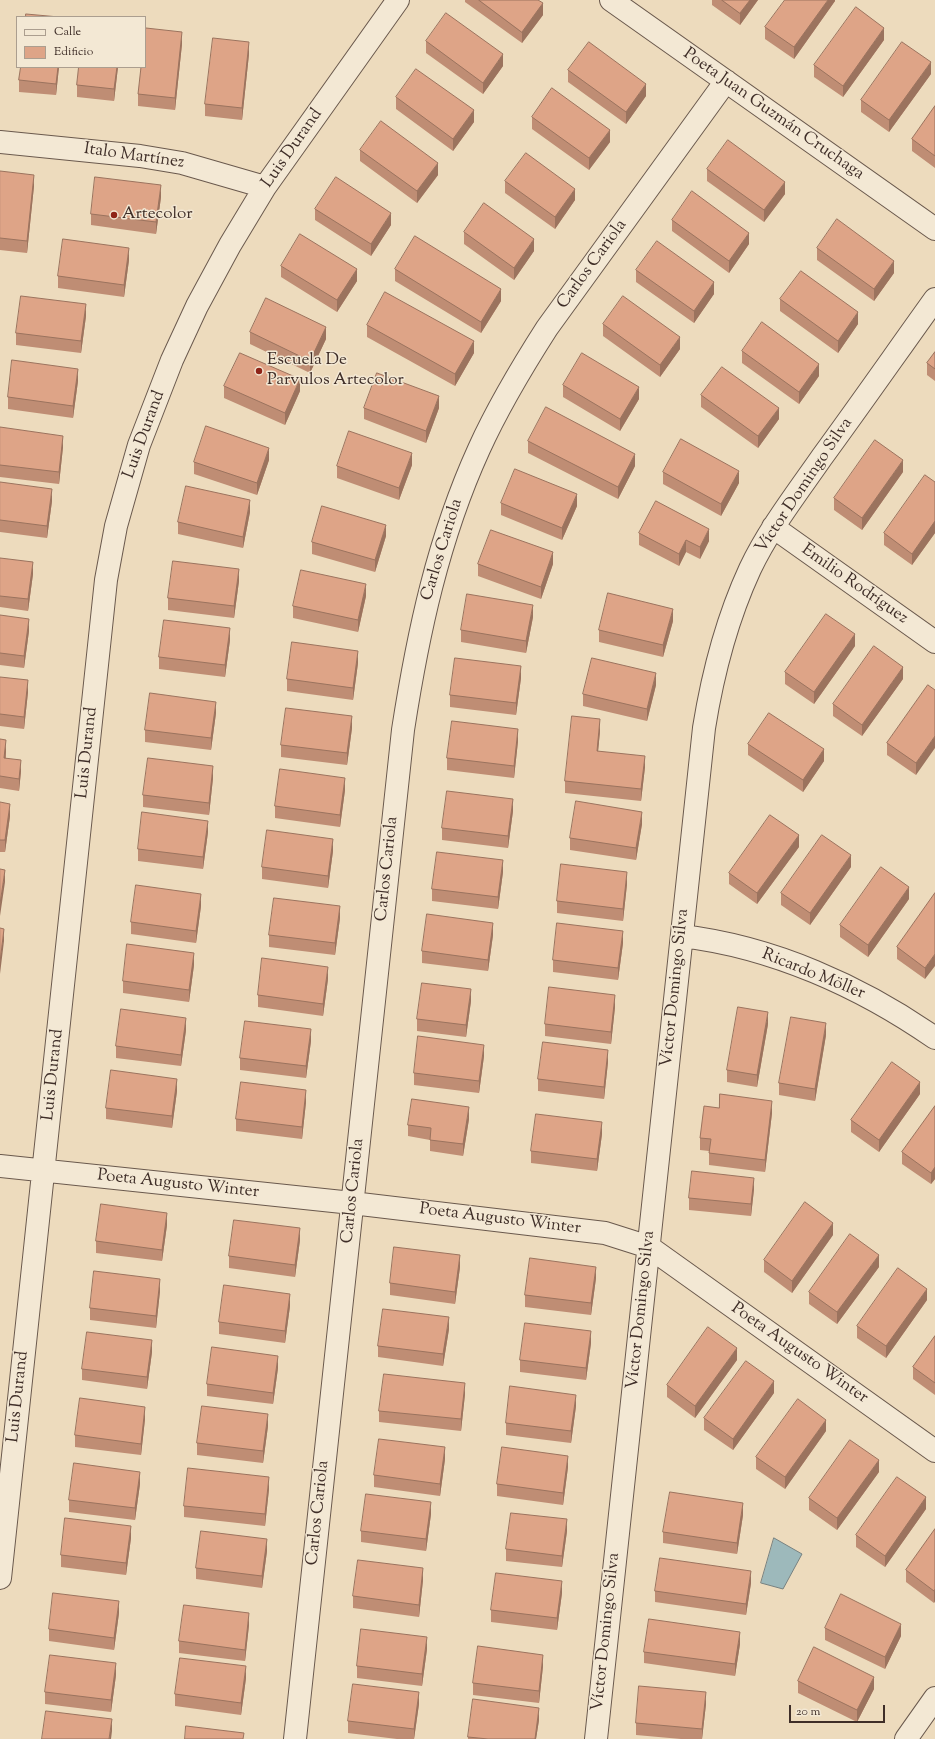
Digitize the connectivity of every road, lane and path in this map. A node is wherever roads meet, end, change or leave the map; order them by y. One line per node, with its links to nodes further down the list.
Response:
1 (398, 0): 5 (street, Luis Durand)
2 (611, 0): 3 (street, Poeta Juan Guzmán Cruchaga)
3 (726, 81): 6 (street, Poeta Juan Guzmán Cruchaga); 14 (street, Carlos Cariola)
4 (0, 142): 5 (street, Italo Martínez)
5 (265, 187): 13 (street, Luis Durand)
6 (935, 229)
7 (935, 299): 8 (street, Víctor Domingo Silva)
8 (773, 527): 9 (street, Emilio Rodríguez); 10 (street, Víctor Domingo Silva)
9 (935, 642)
10 (682, 936): 11 (street, Ricardo Möller); 15 (street, Víctor Domingo Silva)
11 (935, 1038)
12 (0, 1166): 13 (street, Poeta Augusto Winter)
13 (44, 1171): 14 (street, Poeta Augusto Winter); 17 (street, Luis Durand)
14 (352, 1203): 15 (street, Poeta Augusto Winter); 19 (street, Carlos Cariola)
15 (649, 1248): 16 (street, Poeta Augusto Winter); 20 (street, Víctor Domingo Silva)
16 (935, 1451)
17 (0, 1578)
18 (935, 1698): 21 (street)
19 (295, 1739)
20 (596, 1739)
21 (906, 1739)

